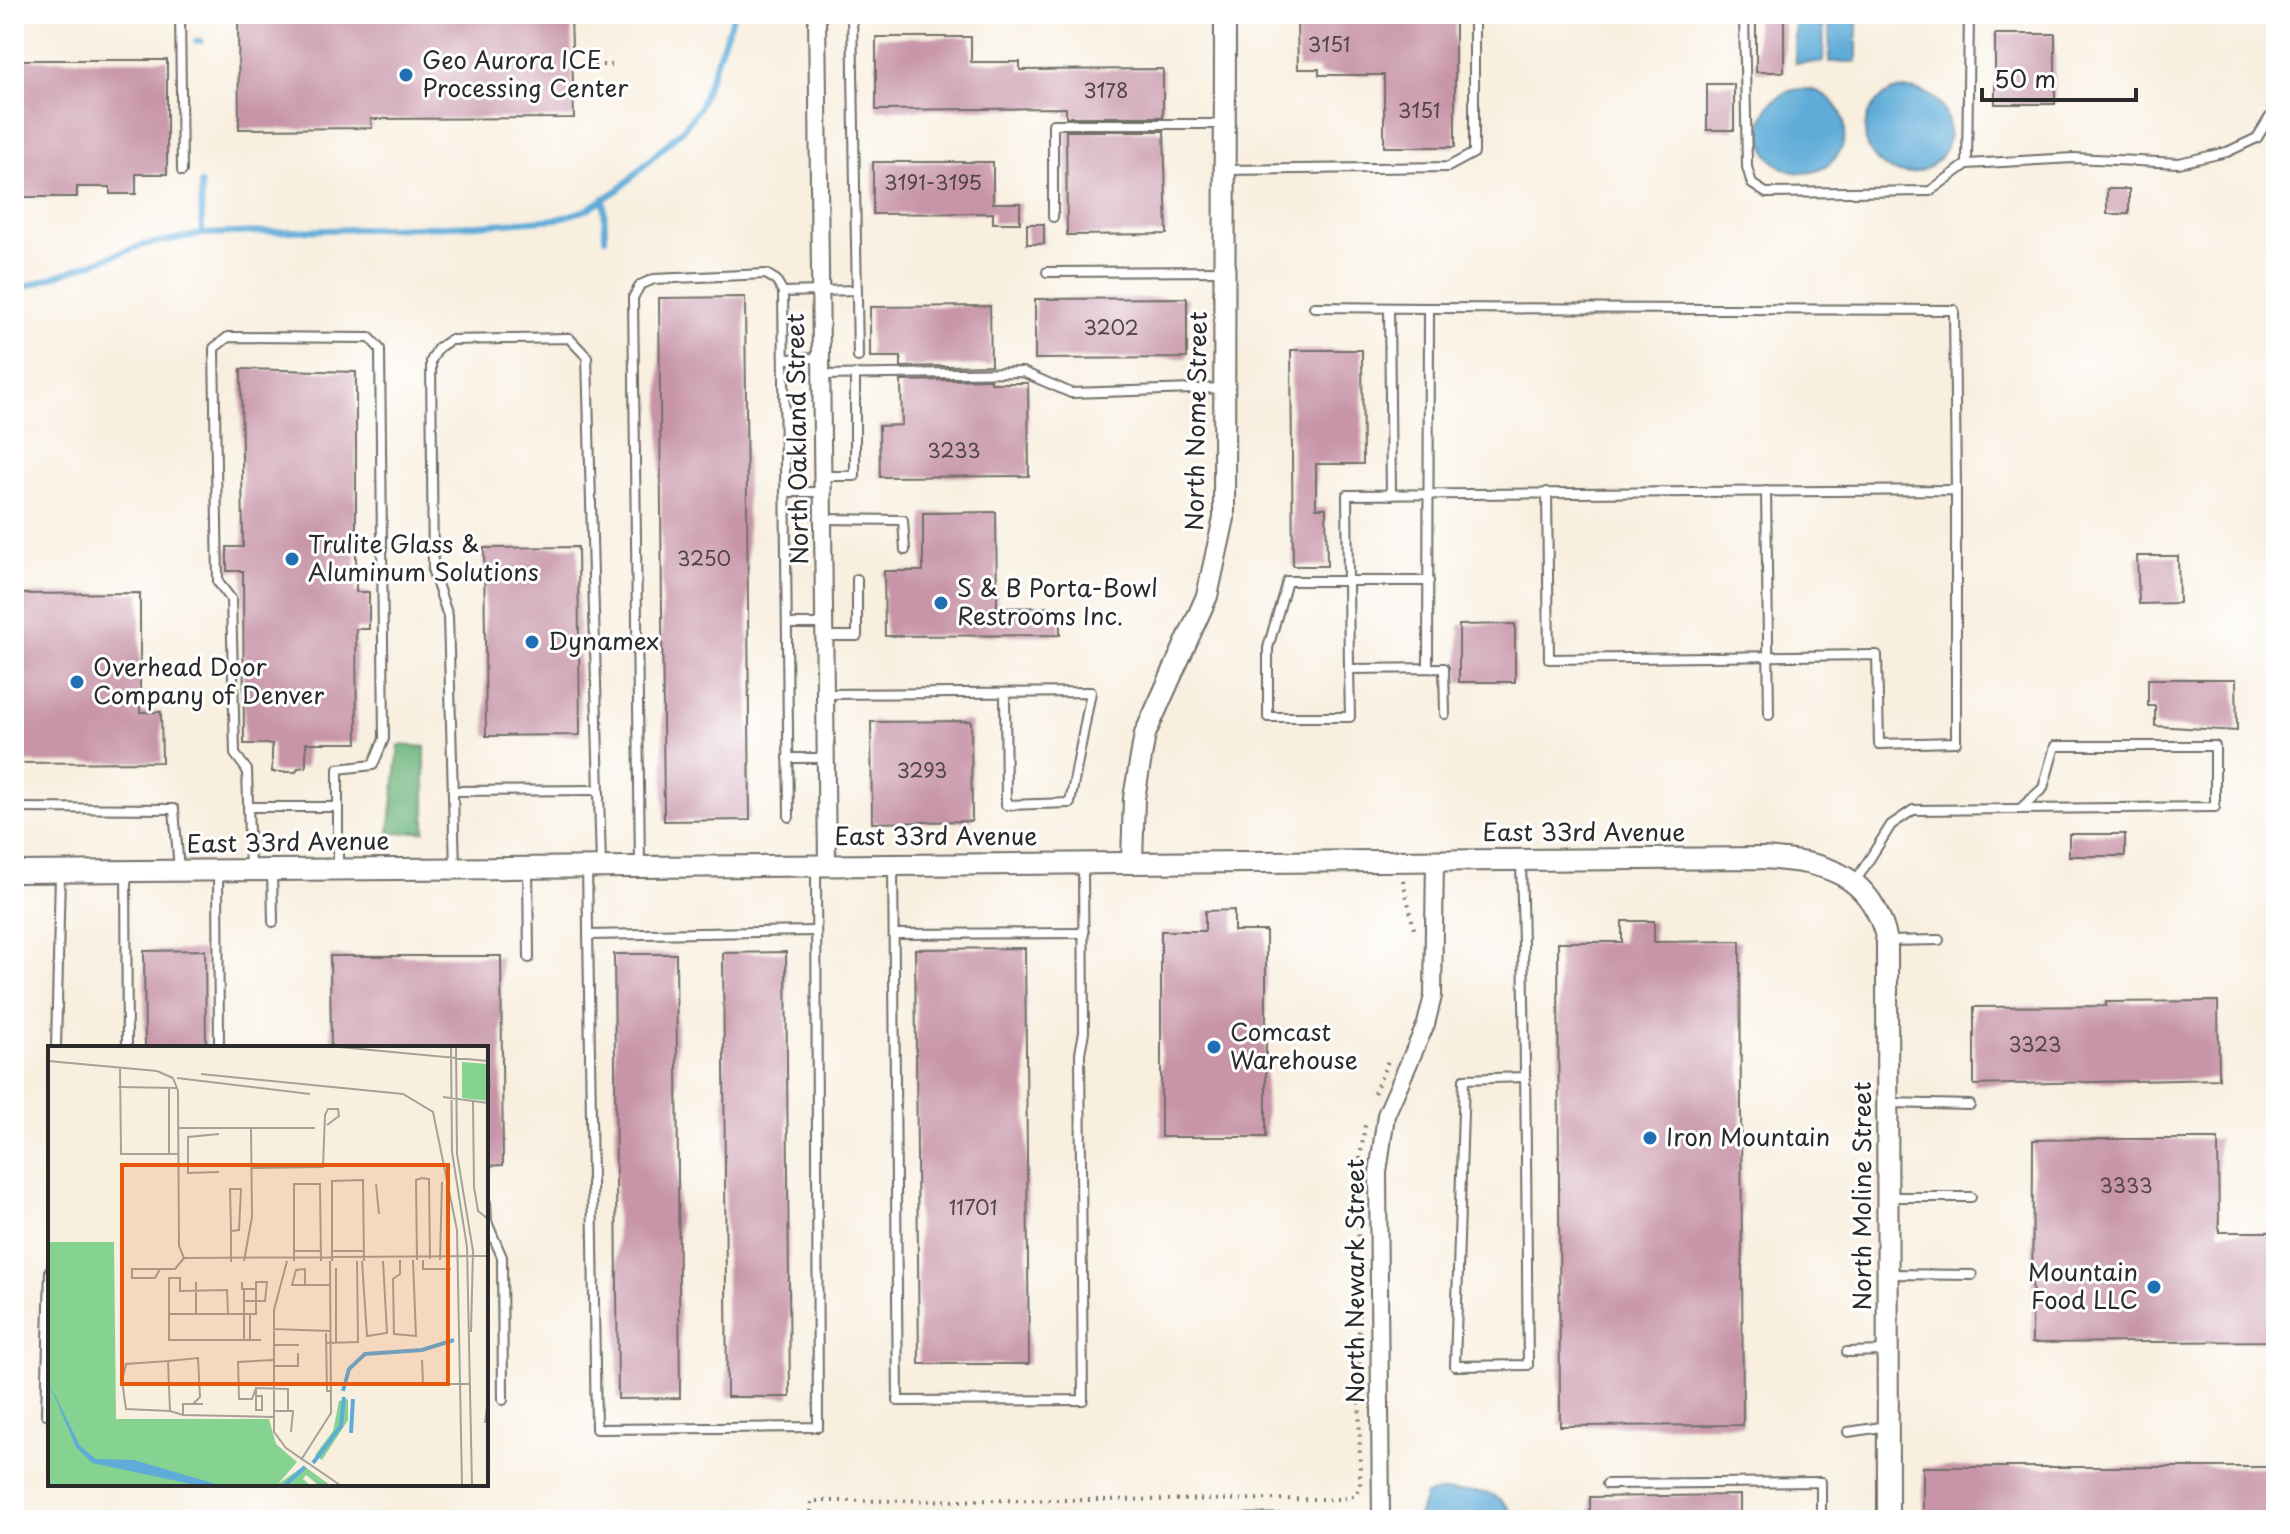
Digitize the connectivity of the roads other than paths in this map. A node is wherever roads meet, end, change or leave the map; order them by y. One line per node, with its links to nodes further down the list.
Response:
1 (180, 14): 12 (lane)
2 (817, 14): 17 (street, North Oakland Street)
3 (852, 14): 16 (lane)
4 (1225, 14): 9 (street, North Nome Street)
5 (1474, 14): 11 (lane)
6 (1744, 14): 10 (lane)
7 (1969, 14): 10 (lane)
8 (2276, 107): 10 (lane)
9 (1225, 124): 11 (street, North Nome Street); 13 (lane)
10 (1967, 164)
11 (1225, 170): 14 (street, North Nome Street)
12 (182, 171)
13 (1053, 217)
14 (1226, 271): 15 (lane); 27 (street, North Nome Street)
15 (1047, 272)
16 (857, 290): 17 (lane); 22 (lane)
17 (821, 291): 18 (lane); 23 (street, North Oakland Street)
18 (783, 292): 24 (lane); 65 (lane)
19 (1314, 307): 20 (lane)
20 (1389, 308): 21 (lane); 33 (lane)
21 (1429, 308): 29 (lane); 34 (lane)
22 (858, 357)
23 (821, 358): 24 (lane); 25 (street, North Oakland Street)
24 (784, 359): 31 (lane)
25 (822, 375): 26 (lane); 28 (street, North Oakland Street)
26 (855, 376): 27 (lane); 28 (lane)
27 (1226, 388): 60 (street, North Nome Street)
28 (823, 484): 31 (lane); 35 (street, North Oakland Street)
29 (1956, 490): 30 (lane); 42 (lane)
30 (1766, 491): 32 (lane); 42 (lane)
31 (785, 492): 40 (lane)
32 (1547, 492): 34 (lane); 42 (lane)
33 (1391, 495): 34 (lane); 38 (lane)
34 (1429, 495): 39 (lane)
35 (823, 519): 36 (lane); 41 (street, North Oakland Street)
36 (905, 550)
37 (857, 579): 41 (lane)
38 (1347, 581): 39 (lane); 44 (lane); 44 (lane)
39 (1429, 581): 43 (lane)
40 (787, 624): 41 (lane); 49 (lane)
41 (825, 630): 46 (street, North Oakland Street)
42 (1767, 656): 48 (lane)
43 (1428, 668): 44 (lane); 47 (lane)
44 (1349, 669)
45 (1005, 693): 45 (lane); 46 (lane)
46 (825, 694): 50 (street, North Oakland Street)
47 (1445, 714)
48 (1769, 715)
49 (788, 758): 50 (lane); 57 (lane)
50 (826, 758): 63 (street, North Oakland Street)
51 (598, 790): 52 (lane); 52 (lane); 64 (lane)
52 (454, 791): 67 (lane)
53 (248, 807): 54 (lane); 54 (lane); 71 (lane)
54 (337, 807): 68 (lane)
55 (14, 808): 69 (lane)
56 (2020, 809): 56 (lane); 76 (lane)
57 (789, 817)
58 (1521, 859): 59 (street, East 33rd Avenue); 76 (street, East 33rd Avenue); 88 (lane)
59 (1435, 860): 60 (street, East 33rd Avenue); 104 (street, North Newark Street)
60 (1132, 861): 61 (street, East 33rd Avenue)
61 (1083, 862): 62 (street, East 33rd Avenue); 79 (lane)
62 (893, 863): 63 (street, East 33rd Avenue); 80 (lane)
63 (821, 864): 65 (street, East 33rd Avenue); 78 (lane)
64 (594, 866): 65 (street, East 33rd Avenue); 66 (street, East 33rd Avenue); 81 (lane)
65 (640, 866)
66 (528, 867): 67 (street, East 33rd Avenue); 84 (lane)
67 (455, 868): 68 (street, East 33rd Avenue)
68 (338, 869): 72 (street, East 33rd Avenue)
69 (179, 870): 70 (street, East 33rd Avenue); 74 (street, East 33rd Avenue)
70 (218, 870): 71 (street, East 33rd Avenue); 87 (lane)
71 (250, 870): 72 (street, East 33rd Avenue)
72 (272, 870): 77 (lane)
73 (60, 871): 74 (street, East 33rd Avenue); 75 (street, East 33rd Avenue); 85 (lane)
74 (126, 871): 86 (lane)
75 (14, 872)
76 (1854, 882): 83 (street, North Moline Street)
77 (273, 922)
78 (816, 931): 81 (lane); 81 (lane)
79 (1084, 933): 80 (lane); 80 (lane)
80 (894, 934)
81 (588, 935)
82 (1939, 940): 83 (lane)
83 (1887, 941): 89 (street, North Moline Street)
84 (529, 958)
85 (56, 1046)
86 (127, 1046)
87 (219, 1046)
88 (1524, 1077): 88 (lane)
89 (1889, 1103): 90 (lane); 91 (street, North Moline Street)
90 (1970, 1105)
91 (1889, 1197): 92 (lane); 94 (street, North Moline Street)
92 (1971, 1197)
93 (488, 1224): 99 (lane)
94 (1889, 1274): 95 (lane); 97 (street, North Moline Street)
95 (1972, 1275)
96 (48, 1342): 100 (lane)
97 (1889, 1351): 98 (lane); 101 (street, North Moline Street)
98 (1847, 1352)
99 (503, 1400)
100 (46, 1414)
101 (1889, 1425): 102 (lane); 107 (street, North Moline Street)
102 (1848, 1432)
103 (1607, 1484): 106 (lane)
104 (1381, 1519): 105 (lane)
105 (901, 1520)
106 (1821, 1520)
107 (1888, 1520)

